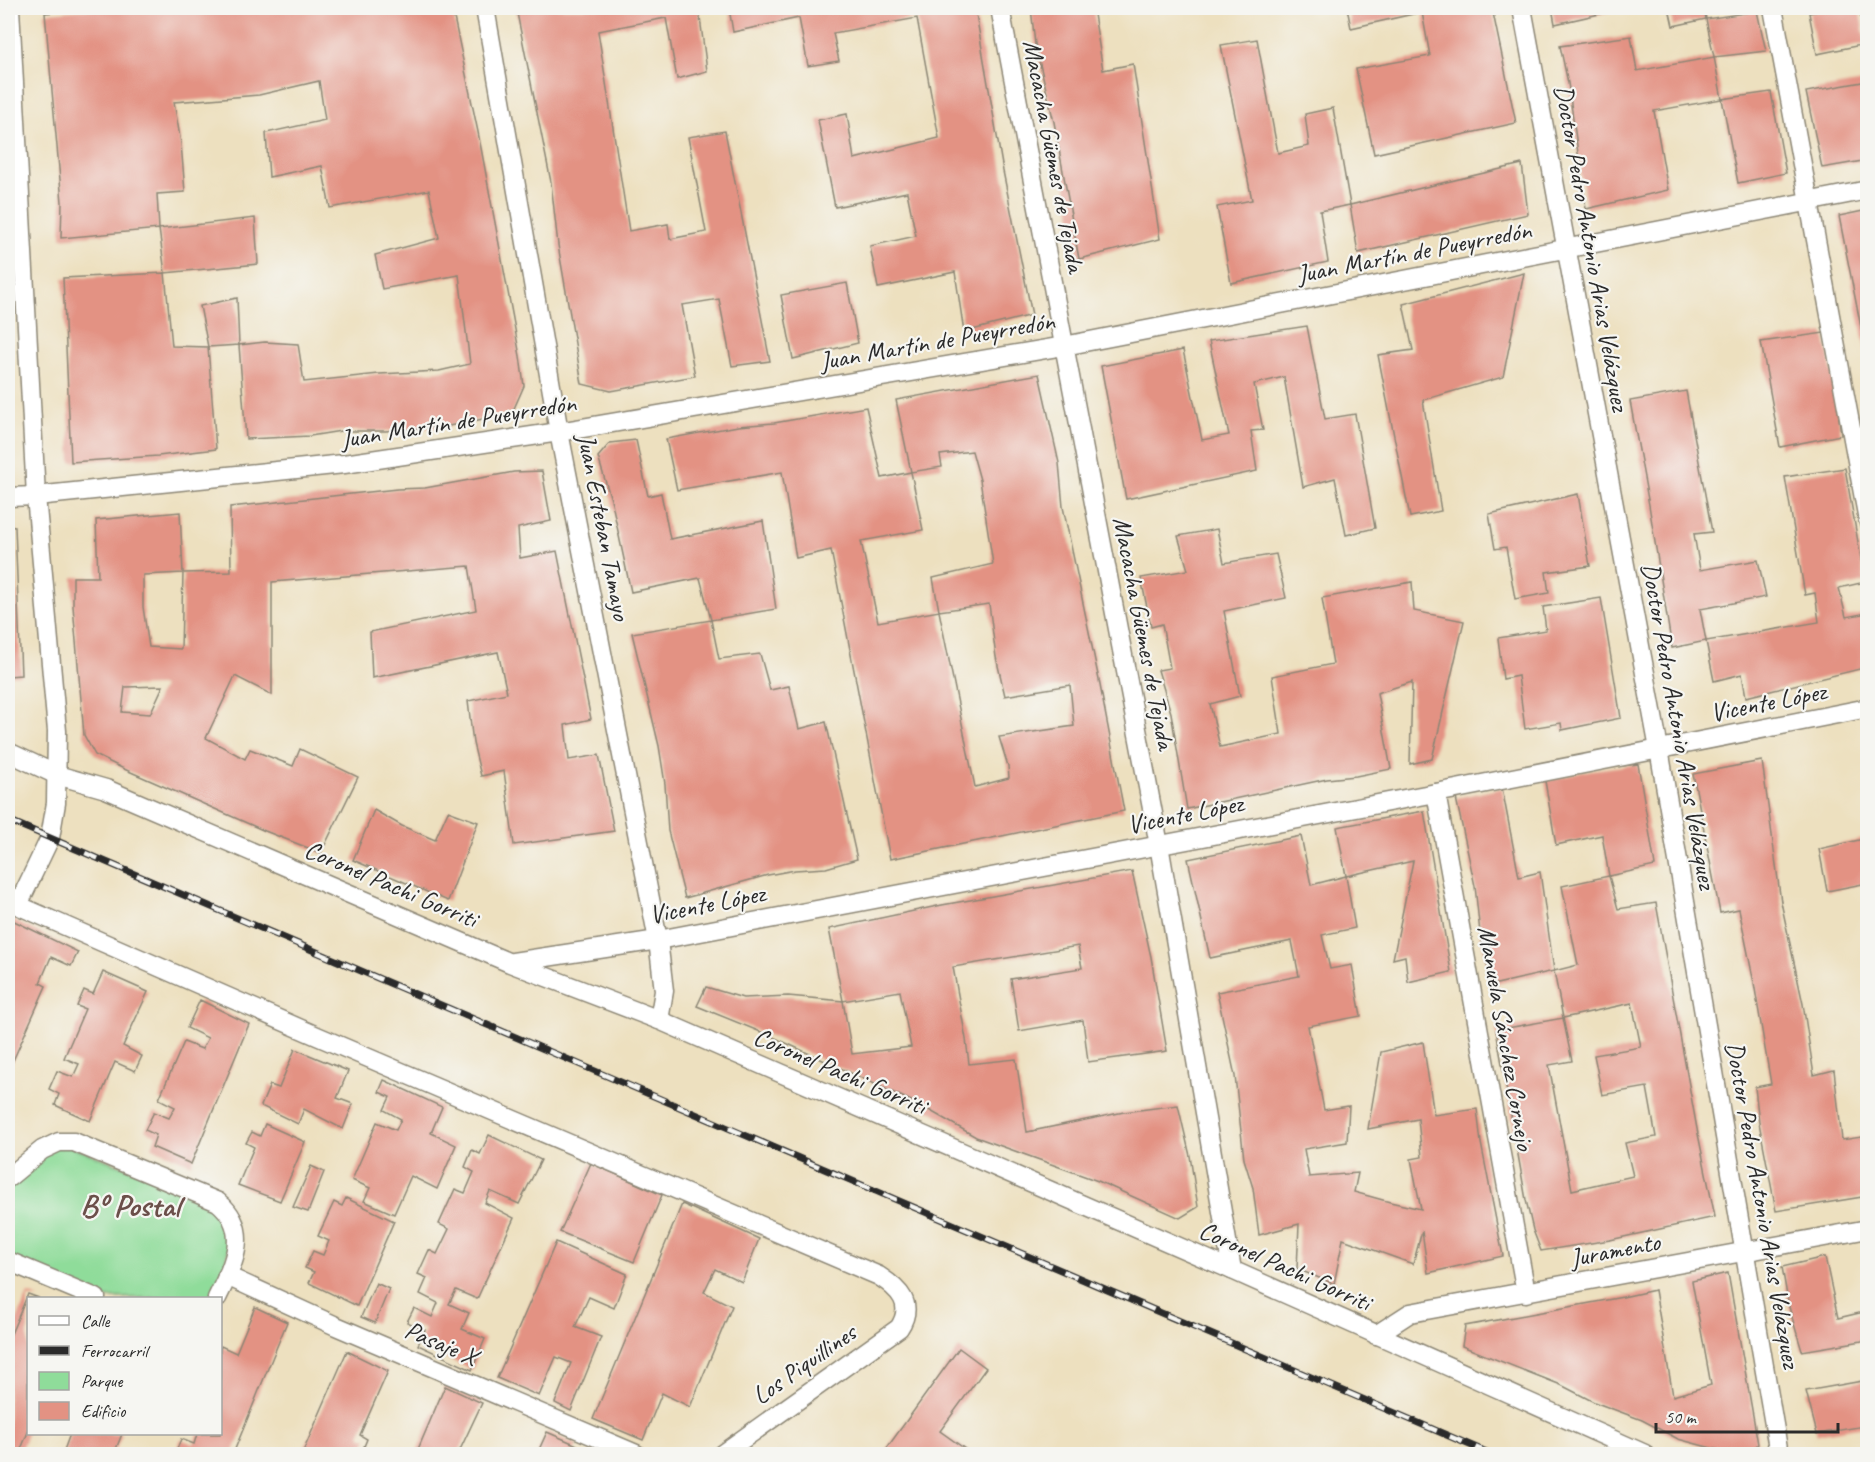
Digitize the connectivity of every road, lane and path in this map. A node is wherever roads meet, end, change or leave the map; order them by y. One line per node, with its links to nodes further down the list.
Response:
1 (10, 8): 11 (street)
2 (485, 8): 10 (street, Juan Esteban Tamayo)
3 (1000, 8): 9 (street, Macacha Güemes de Tejada)
4 (1522, 8): 8 (street, Doctor Pedro Antonio Arias Velázquez)
5 (1773, 8): 7 (street)
6 (1868, 190): 7 (street, Juan Martín de Pueyrredón)
7 (1809, 201): 8 (street, Juan Martín de Pueyrredón); 13 (street)
8 (1565, 248): 9 (street, Juan Martín de Pueyrredón); 15 (street, Doctor Pedro Antonio Arias Velázquez)
9 (1064, 346): 10 (street, Juan Martín de Pueyrredón); 19 (street, Macacha Güemes de Tejada)
10 (559, 432): 11 (street, Juan Martín de Pueyrredón); 21 (street, Juan Esteban Tamayo)
11 (36, 496): 12 (street, Juan Martín de Pueyrredón); 17 (street)
12 (8, 497)
13 (1868, 520)
14 (1868, 708): 15 (street, Vicente López)
15 (1659, 749): 18 (street, Vicente López); 26 (street, Doctor Pedro Antonio Arias Velázquez)
16 (8, 752): 17 (street, Coronel Pachi Gorriti)
17 (57, 775): 20 (street); 22 (street, Coronel Pachi Gorriti)
18 (1436, 793): 19 (street, Vicente López); 30 (street, Manuela Sánchez Cornejo)
19 (1159, 845): 21 (street, Vicente López); 28 (street, Macacha Güemes de Tejada)
20 (13, 903): 35 (street, Los Piquillines)
21 (658, 940): 22 (street, Vicente López); 23 (street, Juan Esteban Tamayo)
22 (510, 963): 23 (street, Coronel Pachi Gorriti)
23 (659, 1020): 28 (street, Coronel Pachi Gorriti)
24 (8, 1178): 29 (street)
25 (1868, 1229): 26 (street, Juramento)
26 (1746, 1252): 30 (street, Juramento); 37 (street, Doctor Pedro Antonio Arias Velázquez)
27 (8, 1261): 31 (street)
28 (1232, 1270): 33 (street, Coronel Pachi Gorriti)
29 (228, 1276): 32 (street); 34 (street, Pasaje X)
30 (1526, 1293): 33 (street, Juramento)
31 (91, 1297)
32 (218, 1297)
33 (1376, 1335): 36 (street, Coronel Pachi Gorriti)
34 (636, 1455)
35 (722, 1455)
36 (1645, 1455)
37 (1779, 1455)

